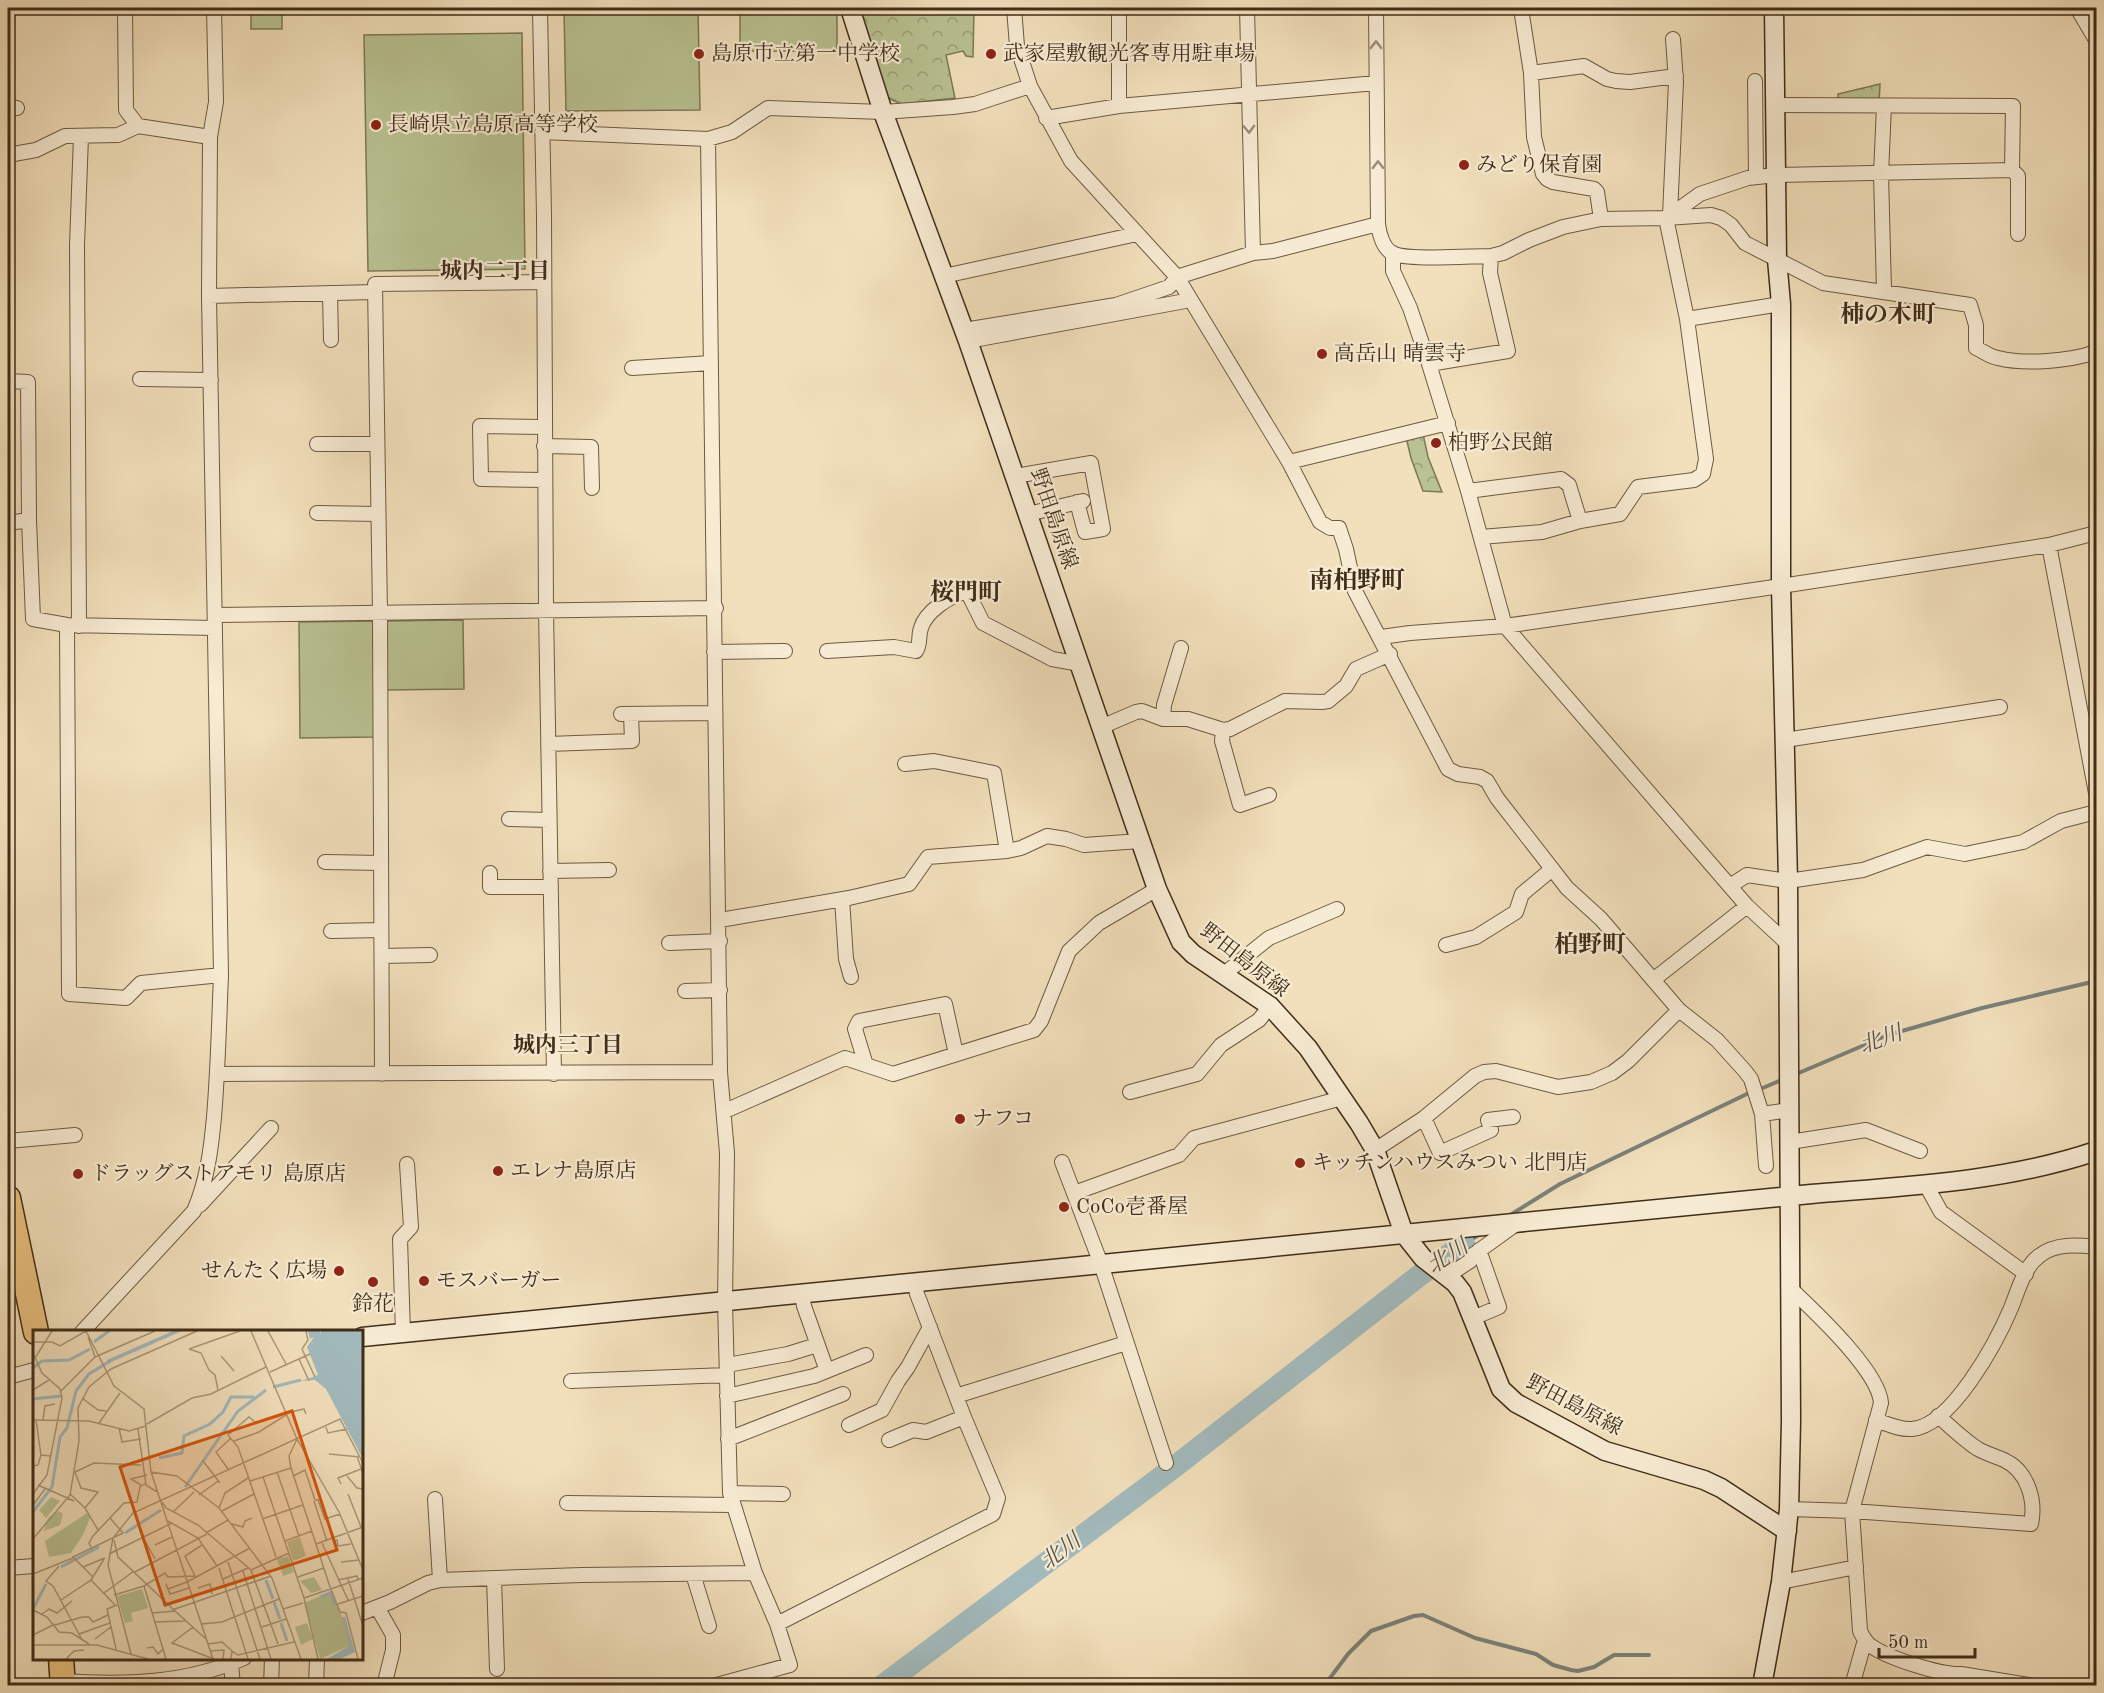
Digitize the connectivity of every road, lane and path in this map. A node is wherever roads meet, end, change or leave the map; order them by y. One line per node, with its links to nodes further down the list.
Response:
1 (125, 8): 25 (street)
2 (214, 8): 28 (street)
3 (540, 8): 26 (street)
4 (850, 8): 23 (street, 野田島原線)
5 (1014, 8): 18 (street)
6 (1119, 8): 21 (street)
7 (1247, 8): 19 (street)
8 (1376, 8): 17 (street, one-way to 8)
9 (1524, 8): 14 (street)
10 (1774, 8): 20 (street)
11 (2077, 8): 13 (street)
12 (1672, 39): 15 (street)
13 (2097, 40)
14 (1531, 73): 15 (street); 36 (street)
15 (1676, 76): 35 (street)
16 (1755, 81): 34 (street)
17 (1376, 83): 19 (street); 37 (street, one-way to 17)
18 (1030, 86): 23 (street); 24 (street)
19 (1248, 94): 21 (street); 40 (street, one-way to 40)
20 (1775, 105): 22 (street); 33 (street)
21 (1119, 106): 24 (street)
22 (1884, 106): 31 (street); 32 (street)
23 (883, 112): 29 (street); 44 (street, 野田島原線)
24 (1046, 118): 38 (street)
25 (138, 126): 27 (street); 28 (street)
26 (542, 132): 29 (street); 46 (street)
27 (81, 136): 30 (street); 89 (street)
28 (210, 137): 50 (street)
29 (708, 139): 57 (street)
30 (8, 155)
31 (2012, 170): 32 (street); 39 (street)
32 (1881, 174): 33 (street); 47 (street)
33 (1776, 175): 34 (street); 43 (street)
34 (1756, 177): 35 (street)
35 (1668, 217): 36 (street); 43 (street); 53 (street)
36 (1601, 219): 42 (street)
37 (1378, 224): 40 (street); 41 (street)
38 (1137, 234): 44 (street); 45 (street)
39 (2018, 234)
40 (1253, 253): 45 (street)
41 (1393, 254): 42 (street); 58 (street)
42 (1491, 256): 58 (street)
43 (1778, 259): 47 (street); 52 (street)
44 (944, 276): 54 (street, 野田島原線)
45 (1177, 277): 51 (street); 54 (street)
46 (544, 282): 48 (street); 64 (street)
47 (1884, 291): 56 (street)
48 (375, 292): 49 (street); 66 (street)
49 (330, 293): 50 (street); 55 (street)
50 (209, 296): 62 (street)
51 (1191, 300): 54 (street); 68 (street)
52 (1781, 304): 53 (street); 84 (street)
53 (1687, 319): 79 (street)
54 (966, 335): 69 (street, 野田島原線)
55 (331, 340)
56 (2097, 351)
57 (711, 363): 59 (street); 85 (street)
58 (1430, 364): 63 (street)
59 (632, 368)
60 (140, 379): 62 (street)
61 (8, 381): 78 (street)
62 (211, 381): 88 (street)
63 (1448, 423): 68 (street); 72 (street)
64 (544, 427): 67 (street); 70 (street)
65 (317, 444): 66 (street)
66 (377, 444): 76 (street)
67 (544, 446): 70 (street); 71 (street)
68 (1289, 462): 91 (street)
69 (1015, 476): 73 (street); 77 (street, 野田島原線)
70 (545, 480): 86 (street)
71 (592, 488)
72 (1468, 491): 79 (street); 82 (street)
73 (1097, 498): 74 (street); 74 (street)
74 (1077, 502): 77 (street)
75 (317, 513): 76 (street)
76 (378, 514): 87 (street)
77 (1028, 514): 97 (street, 野田島原線)
78 (29, 520): 80 (street); 89 (street)
79 (1580, 521): 82 (street)
80 (8, 523)
81 (2097, 533): 83 (street)
82 (1481, 537): 90 (street)
83 (2049, 545): 84 (street); 106 (street)
84 (1781, 586): 90 (street); 103 (street)
85 (716, 608): 86 (street); 95 (street)
86 (546, 609): 87 (street); 104 (street)
87 (380, 614): 88 (street); 114 (street)
88 (215, 622): 89 (street); 136 (street)
89 (73, 626): 136 (street)
90 (1505, 626): 91 (street); 119 (street)
91 (1381, 637): 96 (street)
92 (1181, 648): 100 (street)
93 (785, 651): 95 (street)
94 (827, 651): 97 (street)
95 (714, 652): 99 (street)
96 (1390, 654): 102 (street); 115 (street)
97 (1080, 664): 101 (street, 野田島原線)
98 (2000, 707): 103 (street)
99 (715, 713): 104 (street); 126 (street)
100 (1163, 719): 101 (street); 102 (street)
101 (1101, 726): 111 (street, 野田島原線)
102 (1223, 730): 107 (street)
103 (1785, 740): 118 (street)
104 (548, 744): 110 (street)
105 (905, 764): 112 (street)
106 (2097, 793)
107 (1269, 795)
108 (2097, 812): 118 (street)
109 (508, 819): 110 (street)
110 (549, 820): 117 (street)
111 (1140, 841): 112 (street); 122 (street, 野田島原線)
112 (1007, 851): 123 (street)
113 (325, 862): 114 (street)
114 (381, 863): 127 (street)
115 (1552, 869): 132 (street); 138 (street)
116 (609, 870): 117 (street)
117 (550, 871): 121 (street)
118 (1788, 881): 119 (street); 131 (street)
119 (1730, 886): 124 (street)
120 (490, 887): 121 (street)
121 (551, 887): 148 (street)
122 (1157, 889): 135 (street, 野田島原線); 143 (street)
123 (842, 899): 126 (street); 137 (street)
124 (1747, 906): 131 (street); 138 (street)
125 (1337, 909): 135 (street)
126 (720, 920): 129 (street)
127 (381, 930): 128 (street); 134 (street)
128 (331, 931)
129 (720, 941): 130 (street); 139 (street)
130 (669, 943)
131 (1788, 944): 151 (street)
132 (1446, 945)
133 (430, 955): 134 (street)
134 (382, 956): 147 (street)
135 (1224, 974): 141 (street, 野田島原線)
136 (221, 975): 146 (street)
137 (851, 978)
138 (1653, 980): 142 (street)
139 (720, 990): 140 (street); 145 (street)
140 (685, 992)
141 (1270, 1006): 149 (street); 150 (street, 野田島原線)
142 (1679, 1010): 152 (street); 154 (street)
143 (956, 1054): 144 (street); 144 (street)
144 (866, 1065): 153 (street)
145 (720, 1072): 148 (street); 153 (street)
146 (218, 1074): 147 (street); 170 (street)
147 (382, 1074): 148 (street)
148 (554, 1074)
149 (1130, 1092)
150 (1342, 1098): 160 (street, 野田島原線); 167 (street)
151 (1789, 1102): 152 (street); 159 (street)
152 (1760, 1109): 165 (street)
153 (725, 1111): 181 (street)
154 (1424, 1118): 155 (street); 160 (street)
155 (1513, 1118)
156 (271, 1128): 170 (street)
157 (75, 1135): 158 (street)
158 (8, 1141)
159 (1790, 1142): 161 (street); 168 (street)
160 (1376, 1150): 172 (street, 野田島原線)
161 (1920, 1151)
162 (2097, 1151): 166 (street)
163 (1062, 1162): 167 (street)
164 (407, 1164): 186 (street)
165 (1766, 1166)
166 (1926, 1185): 168 (street); 177 (street)
167 (1074, 1193): 175 (street)
168 (1790, 1196): 171 (street); 179 (street)
169 (8, 1198): 184 (highway)
170 (194, 1211): 185 (street)
171 (1516, 1222): 172 (street); 174 (street)
172 (1404, 1234): 175 (street); 176 (street, 野田島原線)
173 (2097, 1247): 177 (street)
174 (1479, 1250): 176 (street); 182 (street)
175 (1101, 1264): 178 (street); 188 (street)
176 (1439, 1271): 182 (street, 野田島原線)
177 (2026, 1274): 199 (street)
178 (915, 1283): 180 (street); 183 (street)
179 (1790, 1288): 201 (street); 210 (street)
180 (802, 1295): 181 (street); 189 (street)
181 (725, 1302): 186 (street); 192 (street)
182 (1473, 1318): 212 (street, 野田島原線)
183 (930, 1327): 198 (street); 202 (street)
184 (36, 1330)
185 (84, 1330)
186 (403, 1333): 187 (street)
187 (363, 1336)
188 (1126, 1343): 198 (street); 205 (street)
189 (817, 1345): 192 (street); 193 (street)
190 (867, 1355): 193 (street)
191 (33, 1370): 194 (street)
192 (727, 1370): 195 (street); 197 (street)
193 (827, 1371): 197 (street)
194 (8, 1377)
195 (571, 1381)
196 (843, 1394): 203 (street)
197 (728, 1396): 203 (street)
198 (956, 1396): 200 (street)
199 (1938, 1416): 201 (street); 211 (street)
200 (964, 1417): 204 (street); 223 (street)
201 (1876, 1420): 211 (street)
202 (849, 1425)
203 (728, 1439): 207 (street)
204 (889, 1440)
205 (1166, 1462)
206 (783, 1494): 207 (street)
207 (731, 1499): 209 (street); 216 (street)
208 (435, 1500): 219 (street)
209 (567, 1503)
210 (1789, 1509): 211 (street); 212 (street)
211 (1852, 1511): 214 (street)
212 (1787, 1531): 220 (street)
213 (33, 1566): 215 (street)
214 (1856, 1567): 220 (street); 225 (street)
215 (8, 1568)
216 (755, 1573): 217 (street); 223 (street)
217 (693, 1574): 218 (street); 224 (street)
218 (494, 1578): 219 (street); 229 (street)
219 (440, 1580): 221 (street)
220 (1781, 1582): 237 (street)
221 (377, 1607): 222 (street); 235 (street)
222 (363, 1613)
223 (777, 1624): 236 (street)
224 (709, 1626)
225 (1865, 1640): 238 (street); 239 (street)
226 (272, 1660): 233 (street)
227 (317, 1660): 234 (street)
228 (237, 1661): 231 (street); 232 (street)
229 (497, 1669)
230 (62, 1675): 231 (street)
231 (150, 1685)
232 (233, 1686)
233 (272, 1686)
234 (316, 1686)
235 (384, 1686)
236 (712, 1686)
237 (1762, 1686)
238 (1852, 1686)
239 (2035, 1686)

